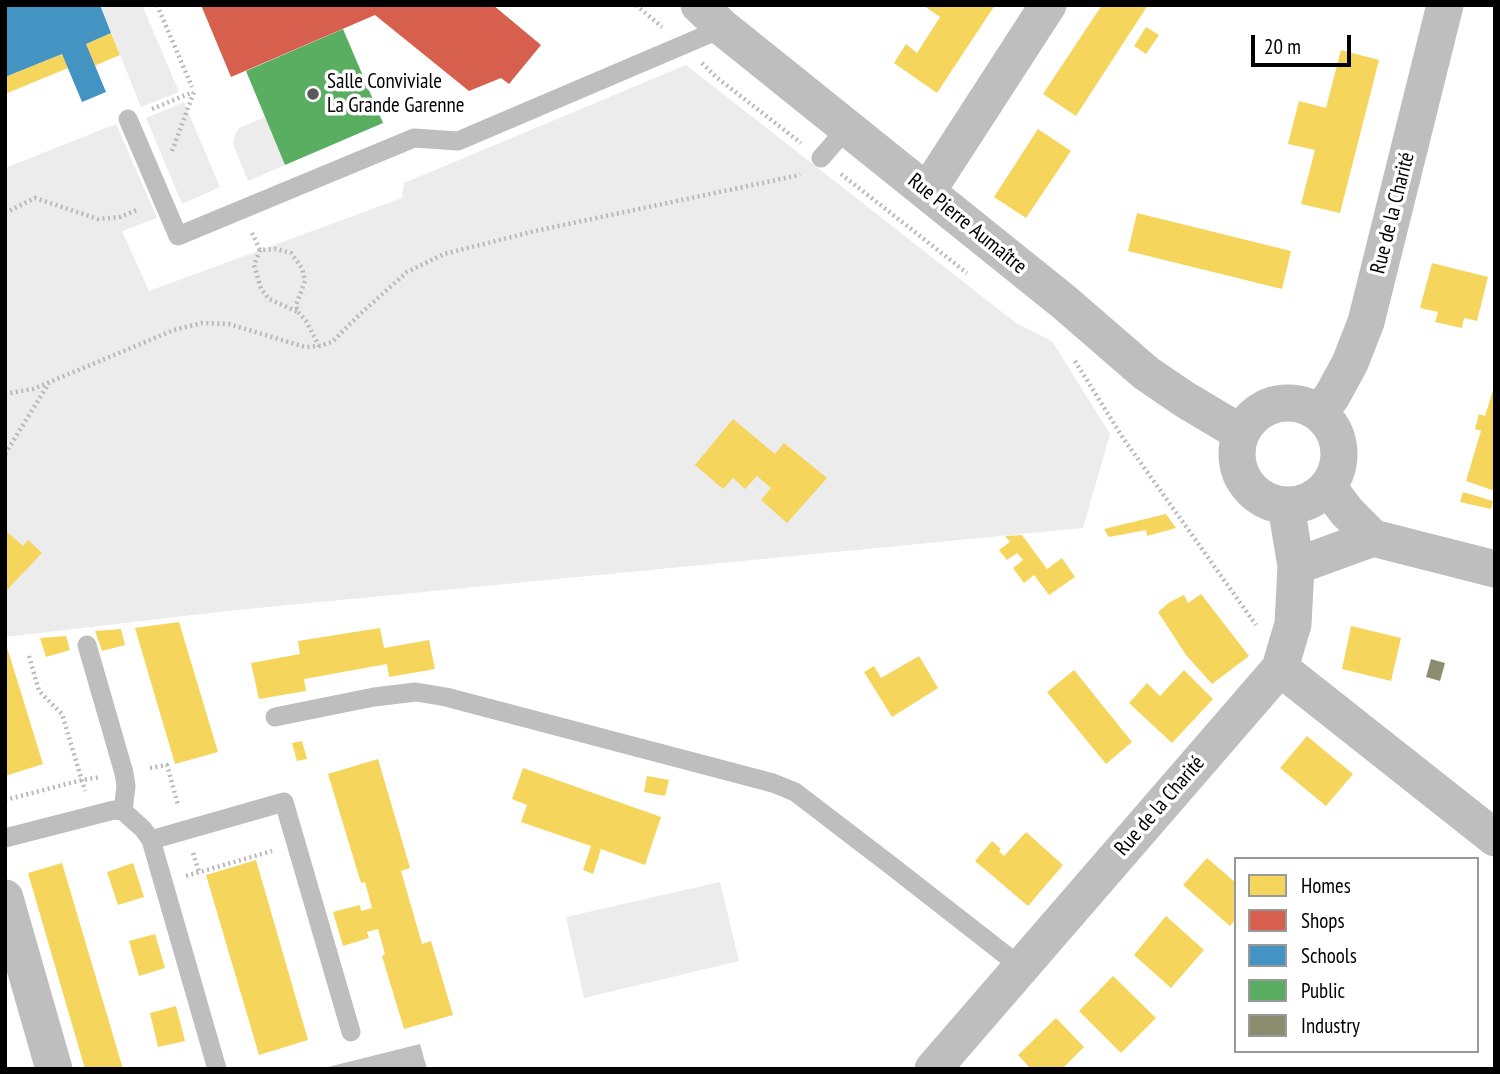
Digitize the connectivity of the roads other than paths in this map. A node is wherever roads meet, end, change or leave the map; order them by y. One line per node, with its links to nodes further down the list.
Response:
1 (1048, 5): 7 (street)
2 (1445, 5): 8 (street, Rue de la Charité)
3 (711, 16): 4 (lane); 5 (street, Rue Pierre Aumaître)
4 (128, 119)
5 (847, 128): 6 (lane); 7 (street, Rue Pierre Aumaître)
6 (821, 158)
7 (927, 192): 9 (street, Rue Pierre Aumaître)
8 (1319, 413): 9 (street); 10 (street)
9 (1241, 433): 11 (street)
10 (1328, 487): 11 (street); 12 (street)
11 (1286, 506): 13 (street, Rue de la Charité)
12 (1373, 538): 13 (street); 14 (street)
13 (1296, 566): 16 (street, Rue de la Charité)
14 (1495, 569)
15 (86, 645): 18 (lane)
16 (1281, 665): 20 (street); 23 (street, Rue de la Charité)
17 (275, 717): 23 (lane)
18 (123, 811): 19 (lane); 21 (lane)
19 (5, 838)
20 (1495, 838)
21 (151, 840): 24 (lane); 26 (lane)
22 (5, 898): 25 (street)
23 (1021, 967): 27 (street, Rue de la Charité)
24 (351, 1032)
25 (54, 1069)
26 (217, 1069)
27 (933, 1069)

